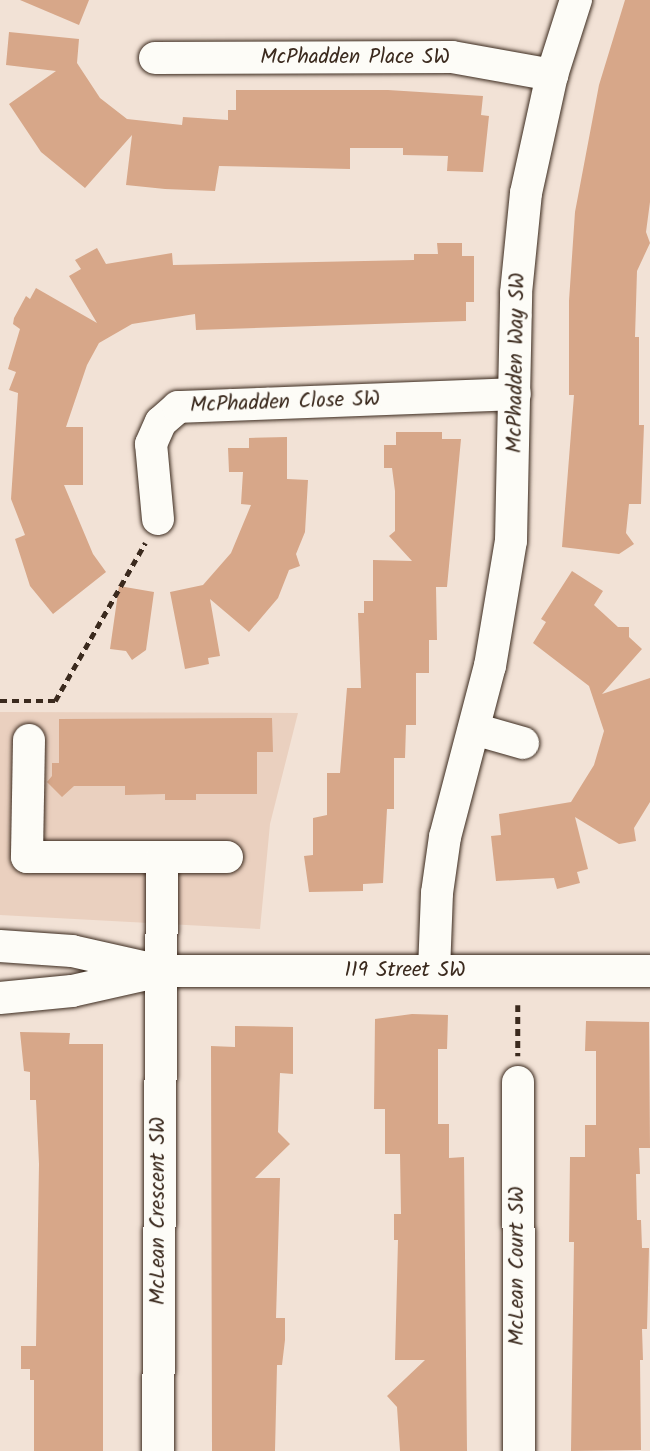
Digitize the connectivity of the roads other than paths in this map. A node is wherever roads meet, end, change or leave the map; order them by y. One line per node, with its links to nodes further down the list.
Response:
1 (576, 0): 3 (street, McPhadden Way SW)
2 (155, 58): 3 (street, McPhadden Place SW)
3 (552, 75): 4 (street, McPhadden Way SW)
4 (515, 394): 5 (street, McPhadden Close SW); 6 (street, McPhadden Way SW)
5 (158, 519)
6 (474, 729): 8 (street); 13 (street, McPhadden Way SW)
7 (29, 740): 9 (street)
8 (523, 743)
9 (162, 857): 10 (street); 12 (street, McLean Crescent SW)
10 (228, 857)
11 (0, 946): 12 (street, 119 Street SW)
12 (160, 971): 13 (street, 119 Street SW); 15 (street, 119 Street SW); 17 (street, McLean Crescent SW)
13 (434, 971): 14 (street, 119 Street SW)
14 (650, 971)
15 (0, 998)
16 (518, 1082): 18 (street, McLean Court SW)
17 (158, 1451)
18 (519, 1451)

